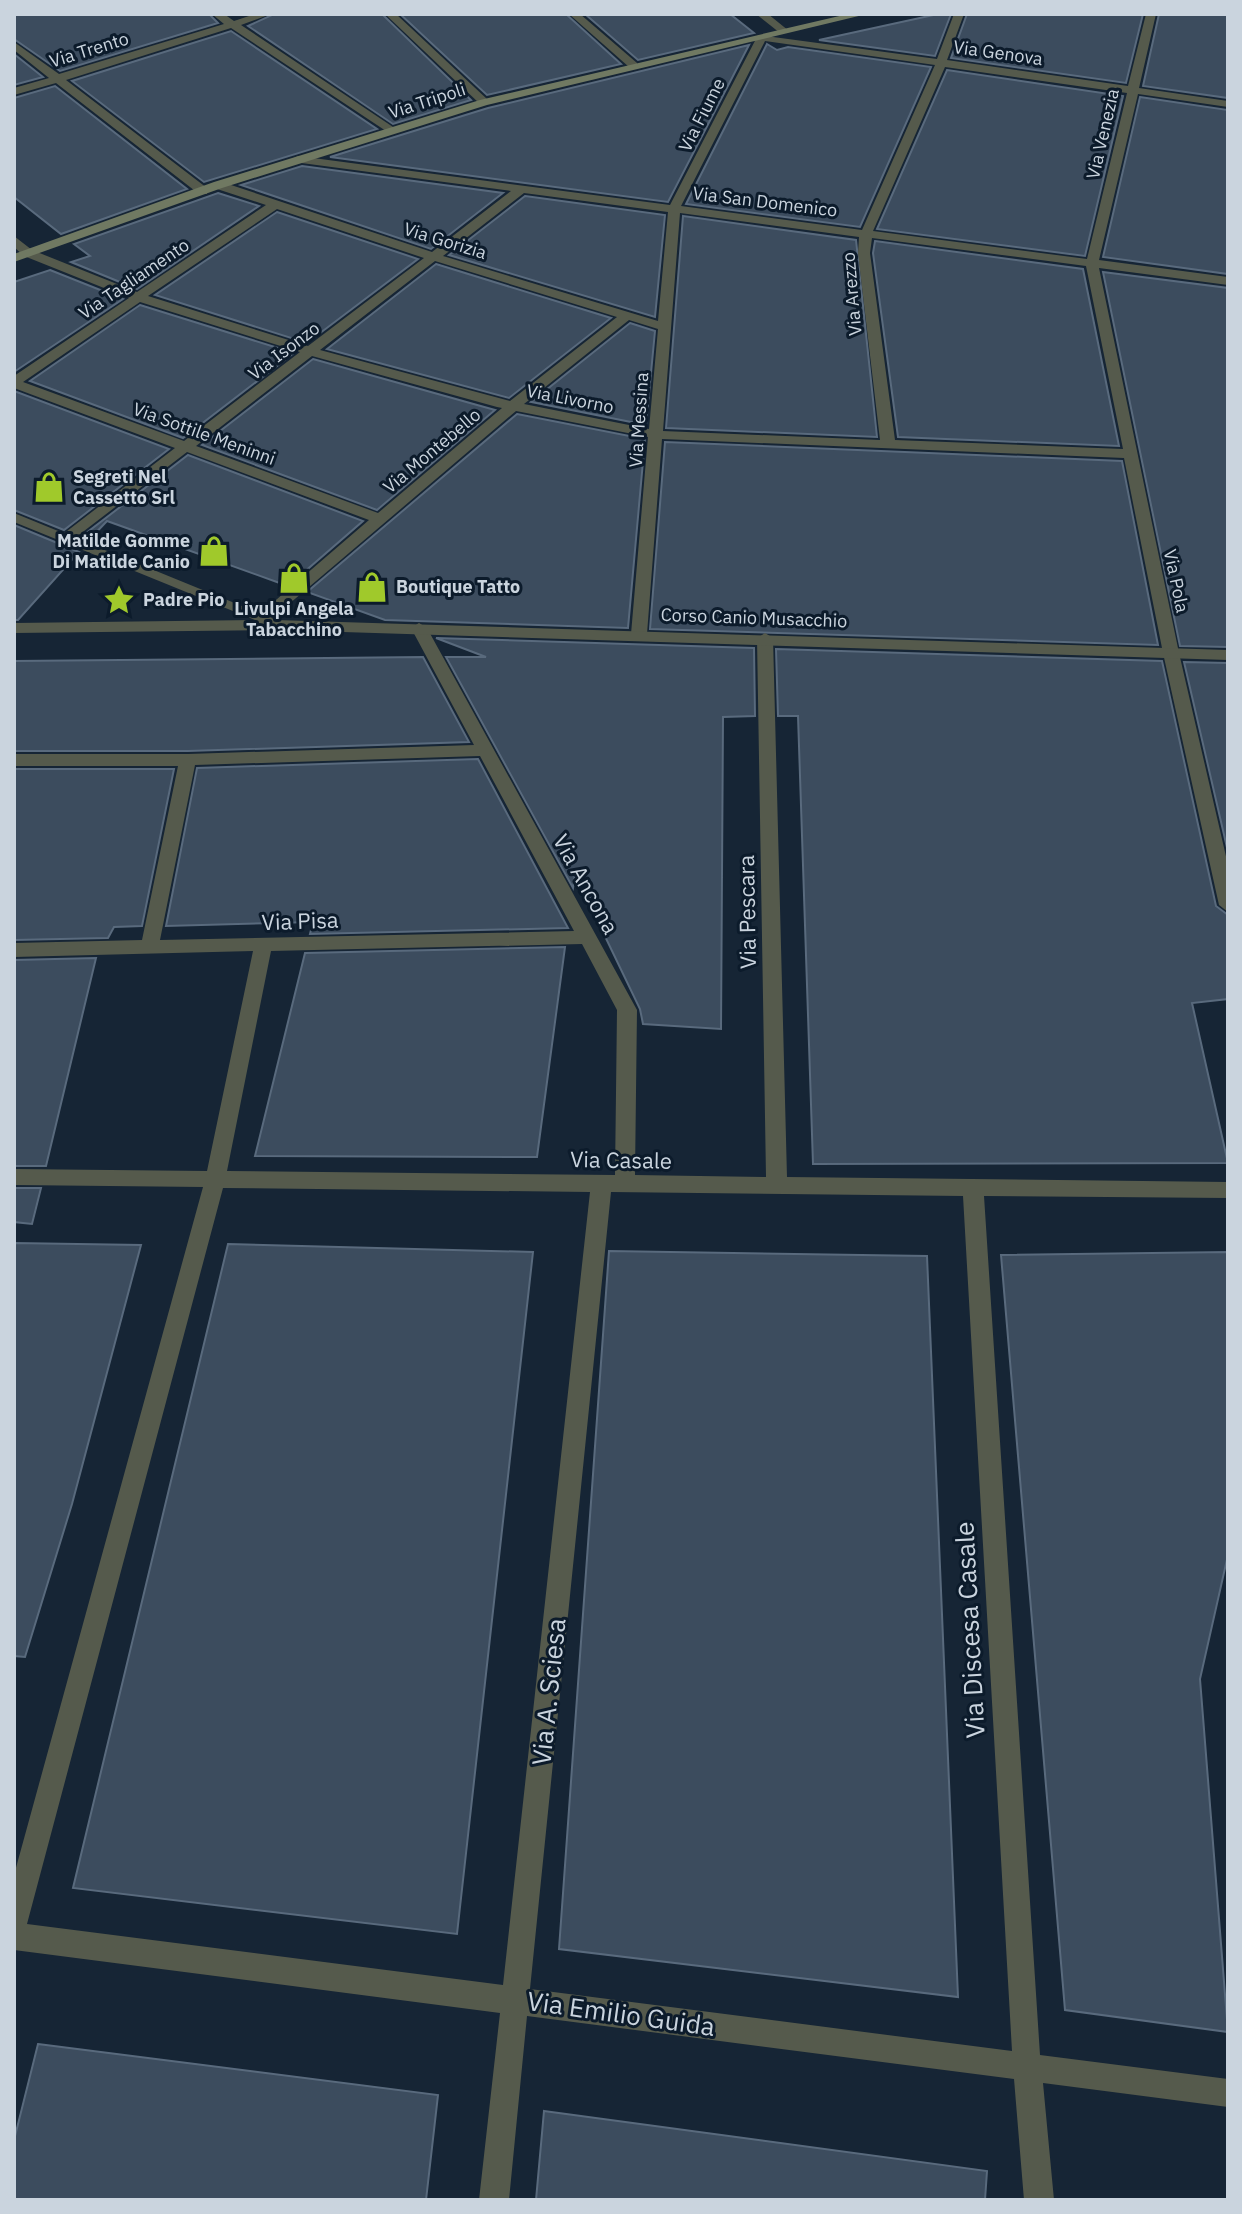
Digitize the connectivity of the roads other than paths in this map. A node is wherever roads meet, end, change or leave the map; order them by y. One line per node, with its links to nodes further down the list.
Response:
1 (217, 14): 9 (street)
2 (266, 14): 9 (street, Via Trento)
3 (390, 14): 18 (street)
4 (574, 14): 14 (street)
5 (761, 14): 10 (street)
6 (862, 14): 10 (main road, Via Tripoli)
7 (959, 14): 13 (street, Via Arezzo)
8 (1151, 14): 16 (street, Via Venezia)
9 (233, 24): 15 (street, Via Trento); 20 (street)
10 (784, 31): 11 (main road, Via Tripoli)
11 (762, 37): 13 (street, Via Genova); 14 (main road, Via Tripoli); 26 (street, Via Fiume)
12 (14, 45): 15 (street)
13 (941, 63): 16 (street, Via Genova); 27 (street, Via Arezzo)
14 (633, 65): 18 (main road, Via Tripoli)
15 (58, 78): 17 (street, Via Trento); 24 (street)
16 (1132, 90): 19 (street, Via Genova); 31 (street, Via Venezia)
17 (14, 92)
18 (484, 102): 20 (main road, Via Tripoli)
19 (1228, 104)
20 (393, 131): 21 (main road, Via Tripoli)
21 (298, 160): 22 (main road, Via Tripoli); 23 (street, Via San Domenico)
22 (218, 185): 24 (main road, Via Tripoli); 25 (street, Via Gorizia)
23 (522, 189): 26 (street, Via San Domenico); 30 (street, Via Isonzo)
24 (203, 191): 29 (main road, Via Tripoli)
25 (274, 205): 30 (street, Via Gorizia); 33 (street, Via Tagliamento)
26 (674, 209): 27 (street, Via San Domenico); 35 (street, Via Messina)
27 (866, 234): 31 (street, Via San Domenico); 40 (street, Via Arezzo)
28 (14, 240): 29 (street)
29 (21, 255): 33 (street, Via Livorno)
30 (434, 257): 34 (street, Via Gorizia); 36 (street, Via Isonzo)
31 (1092, 263): 32 (street, Via San Domenico); 42 (street, Via Pola)
32 (1228, 281)
33 (140, 298): 36 (street, Via Livorno); 37 (street, Via Tagliamento)
34 (627, 315): 35 (street, Via Gorizia); 38 (street, Via Montebello)
35 (662, 326): 39 (street, Via Messina)
36 (313, 352): 38 (street, Via Livorno); 41 (street, Via Isonzo)
37 (14, 382): 41 (street, Via Sottile Meninni)
38 (513, 406): 39 (street, Via Livorno); 44 (street, Via Montebello)
39 (657, 435): 40 (street, Via Livorno); 49 (street, Via Messina)
40 (888, 444): 42 (street, Via Livorno)
41 (187, 447): 44 (street, Via Sottile Meninni); 45 (street, Via Isonzo)
42 (1129, 454): 51 (street, Via Pola)
43 (14, 517): 45 (street)
44 (380, 519): 46 (street, Via Montebello)
45 (66, 538): 46 (street)
46 (271, 621): 47 (street, Corso Canio Musacchio); 48 (street, Corso Canio Musacchio)
47 (14, 628)
48 (419, 628): 49 (street, Corso Canio Musacchio); 53 (street, Via Ancona)
49 (639, 634): 50 (street, Corso Canio Musacchio)
50 (765, 638): 51 (street, Corso Canio Musacchio); 64 (street, Via Pescara)
51 (1171, 653): 52 (street, Corso Canio Musacchio); 56 (street, Via Pola)
52 (1228, 655)
53 (485, 750): 55 (street); 57 (street, Via Ancona)
54 (14, 760): 55 (street)
55 (188, 760): 59 (street)
56 (1228, 905)
57 (587, 937): 58 (street, Via Pisa); 63 (street, Via Ancona)
58 (263, 946): 59 (street, Via Pisa); 62 (street)
59 (149, 949): 60 (street, Via Pisa)
60 (14, 950)
61 (14, 1177): 62 (street, Via Casale)
62 (215, 1180): 63 (street, Via Casale); 67 (street)
63 (613, 1184): 64 (street, Via Casale); 69 (street, Via A. Sciesa)
64 (777, 1186): 65 (street, Via Casale)
65 (973, 1188): 66 (street, Via Casale); 70 (street, Via Discesa Casale)
66 (1228, 1190)
67 (14, 1924)
68 (14, 1936): 69 (street, Via Emilio Guida)
69 (517, 2000): 70 (street, Via Emilio Guida); 72 (street, Via A. Sciesa)
70 (1027, 2068): 71 (street, Via Emilio Guida); 73 (street, Via Discesa Casale)
71 (1228, 2093)
72 (494, 2200)
73 (1039, 2200)

